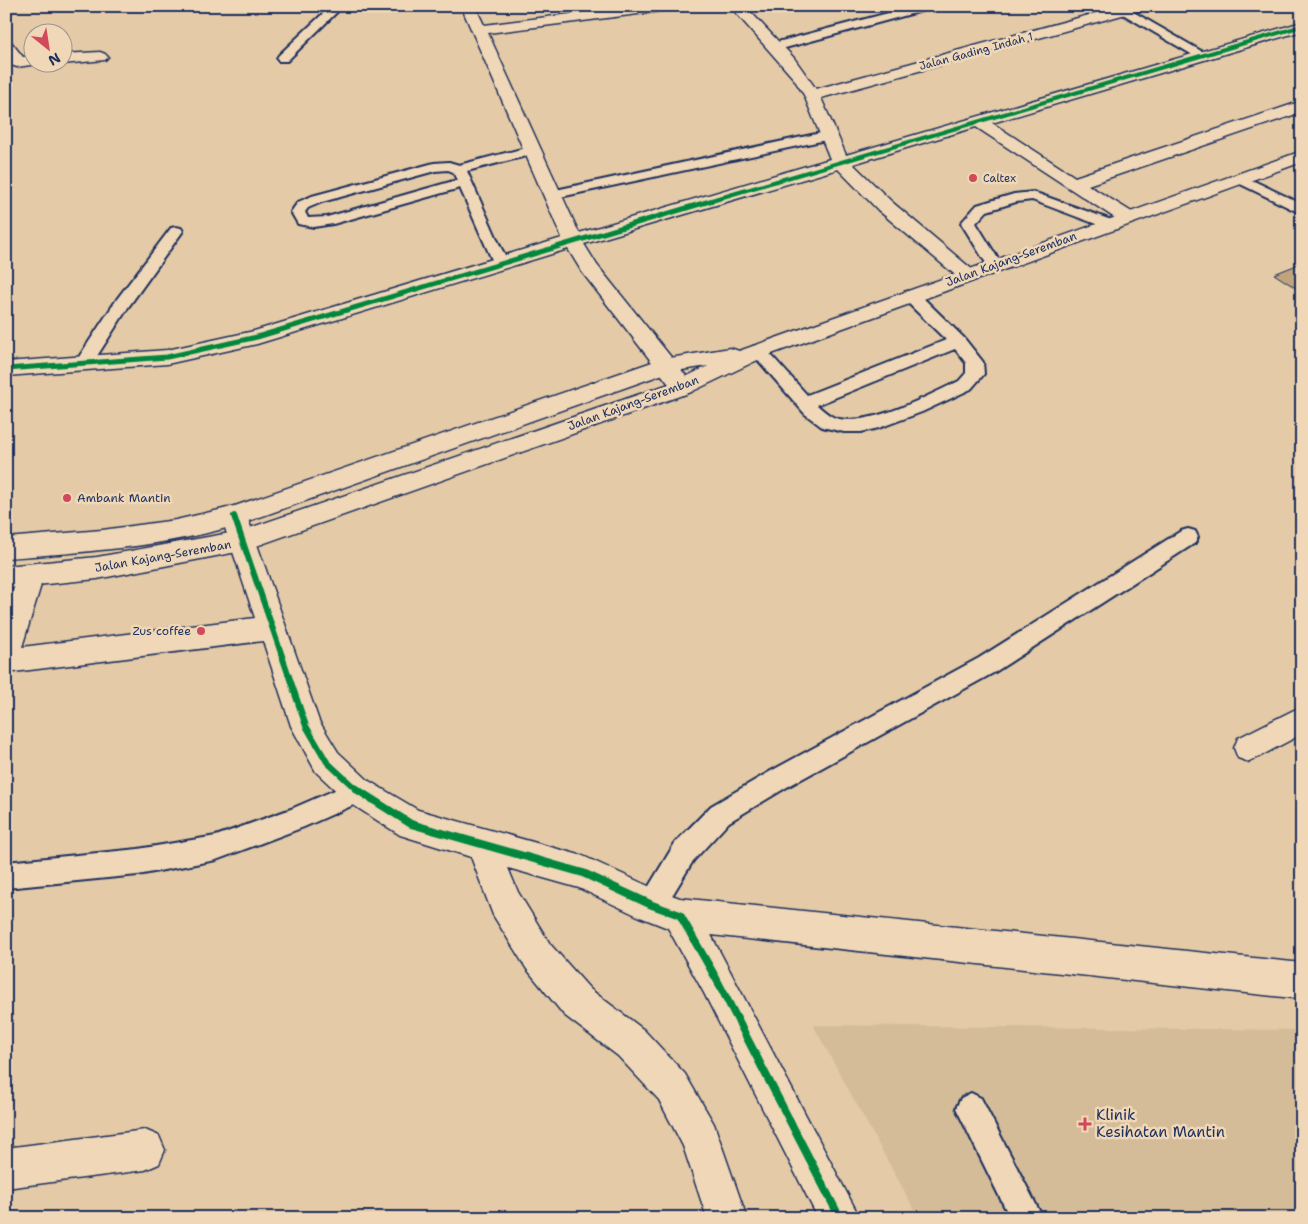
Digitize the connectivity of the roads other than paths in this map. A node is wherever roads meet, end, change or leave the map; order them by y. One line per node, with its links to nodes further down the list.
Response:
1 (338, 6): 15 (lane)
2 (468, 6): 9 (street)
3 (670, 6): 9 (street)
4 (737, 6): 11 (street)
5 (929, 6): 11 (lane)
6 (1139, 6): 7 (street, Jalan Gading Indah 1)
7 (1118, 9): 12 (lane); 17 (street, Jalan Gading Indah 1)
8 (1302, 26): 12 (street)
9 (479, 30): 21 (street)
10 (6, 45): 16 (street)
11 (774, 47): 17 (street)
12 (1202, 55): 19 (street)
13 (100, 57): 14 (street)
14 (72, 58)
15 (283, 58)
16 (19, 62)
17 (812, 95): 20 (street)
18 (1302, 106): 26 (street)
19 (978, 121): 23 (street); 26 (street)
20 (830, 136): 23 (street); 27 (lane)
21 (533, 150): 24 (lane); 27 (street)
22 (1302, 156): 25 (street, Jalan Kajang-Seremban)
23 (840, 161): 32 (street); 35 (street)
24 (462, 176): 24 (lane); 33 (lane)
25 (1240, 178): 28 (lane); 29 (street, Jalan Kajang-Seremban)
26 (1072, 184): 29 (street)
27 (551, 195): 32 (street)
28 (1302, 210)
29 (1128, 218): 30 (street, Jalan Kajang-Seremban)
30 (1109, 224): 34 (street, Jalan Kajang-Seremban); 34 (lane)
31 (176, 231): 39 (lane)
32 (573, 241): 33 (street); 40 (street)
33 (501, 262): 39 (street)
34 (994, 265): 35 (street, Jalan Kajang-Seremban)
35 (967, 275): 36 (street, Jalan Kajang-Seremban)
36 (911, 296): 37 (lane); 38 (street, Jalan Kajang-Seremban)
37 (958, 342): 43 (lane); 43 (lane)
38 (758, 351): 40 (street); 42 (street, Jalan Kajang-Seremban); 43 (lane)
39 (84, 363): 41 (street)
40 (666, 365): 42 (street); 44 (street)
41 (6, 368)
42 (683, 387): 44 (street, Jalan Kajang-Seremban)
43 (805, 402)
44 (238, 529): 46 (street); 47 (street, Jalan Kajang-Seremban); 48 (street)
45 (1188, 537): 55 (lane)
46 (6, 548)
47 (19, 576): 49 (street)
48 (273, 628): 49 (street); 52 (street)
49 (6, 654)
50 (1302, 719): 51 (street)
51 (1249, 748)
52 (358, 791): 53 (street); 54 (lane)
53 (484, 845): 55 (street); 60 (street)
54 (6, 875)
55 (666, 910): 56 (street); 61 (street)
56 (1302, 981)
57 (971, 1108): 62 (lane)
58 (145, 1150): 59 (street)
59 (6, 1168)
60 (726, 1218)
61 (840, 1218)
62 (1027, 1218)

